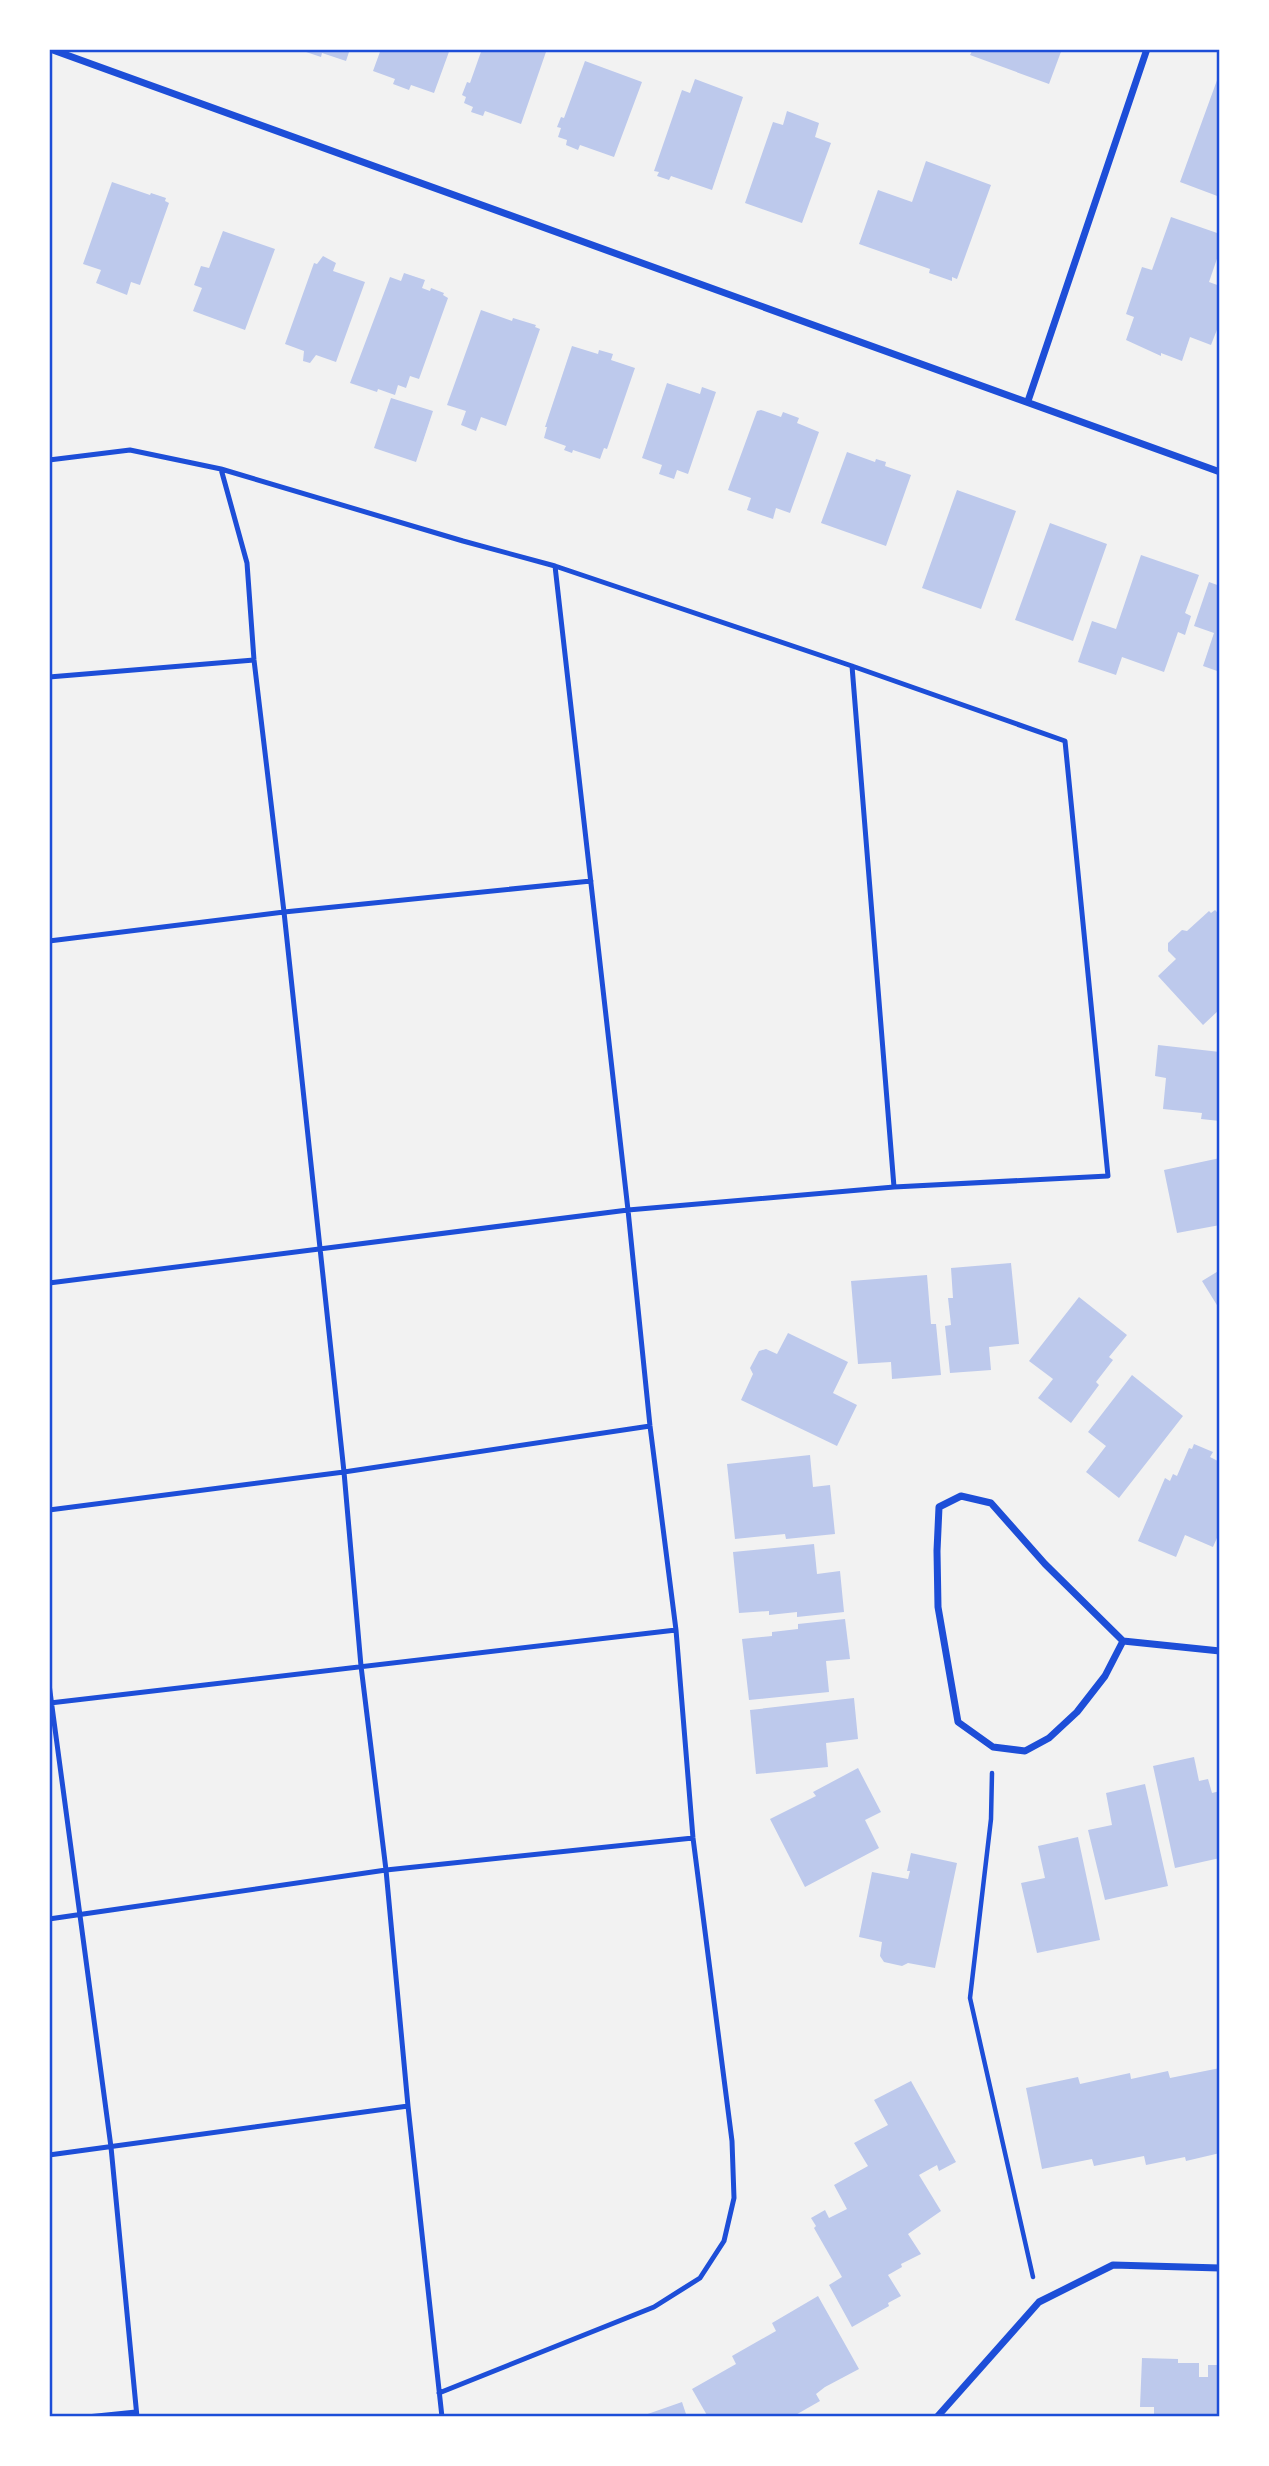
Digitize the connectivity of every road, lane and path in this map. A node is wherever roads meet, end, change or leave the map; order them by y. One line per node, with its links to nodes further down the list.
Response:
1 (50, 49): 3 (street)
2 (1147, 49): 3 (street)
3 (1028, 401): 6 (street)
4 (49, 460): 5 (lane)
5 (221, 469): 7 (lane); 8 (lane)
6 (1220, 472)
7 (555, 566): 9 (lane); 11 (lane)
8 (254, 660): 10 (lane); 12 (lane)
9 (852, 666): 14 (lane); 14 (lane)
10 (49, 677)
11 (591, 881): 12 (lane); 15 (lane)
12 (284, 912): 13 (lane); 16 (lane)
13 (49, 941)
14 (894, 1187): 15 (lane)
15 (628, 1210): 16 (lane); 18 (lane)
16 (319, 1248): 17 (lane); 19 (lane)
17 (49, 1283)
18 (650, 1426): 19 (lane); 21 (lane)
19 (344, 1472): 20 (lane); 24 (lane)
20 (49, 1510)
21 (676, 1630): 24 (lane); 28 (lane)
22 (1123, 1641): 23 (street); 27 (street); 27 (street)
23 (1220, 1651)
24 (360, 1665): 26 (lane); 29 (lane)
25 (49, 1685): 26 (lane)
26 (50, 1703): 30 (lane)
27 (993, 1746): 36 (path)
28 (693, 1838): 29 (lane); 37 (lane)
29 (386, 1870): 30 (lane); 32 (lane)
30 (81, 1915): 31 (lane); 33 (lane)
31 (49, 1919)
32 (408, 2106): 33 (lane); 37 (lane)
33 (111, 2147): 34 (lane); 38 (lane)
34 (49, 2155)
35 (1220, 2268): 36 (street)
36 (1039, 2302): 41 (street)
37 (439, 2393): 40 (lane)
38 (136, 2414): 39 (lane)
39 (88, 2417)
40 (442, 2417)
41 (937, 2417)

